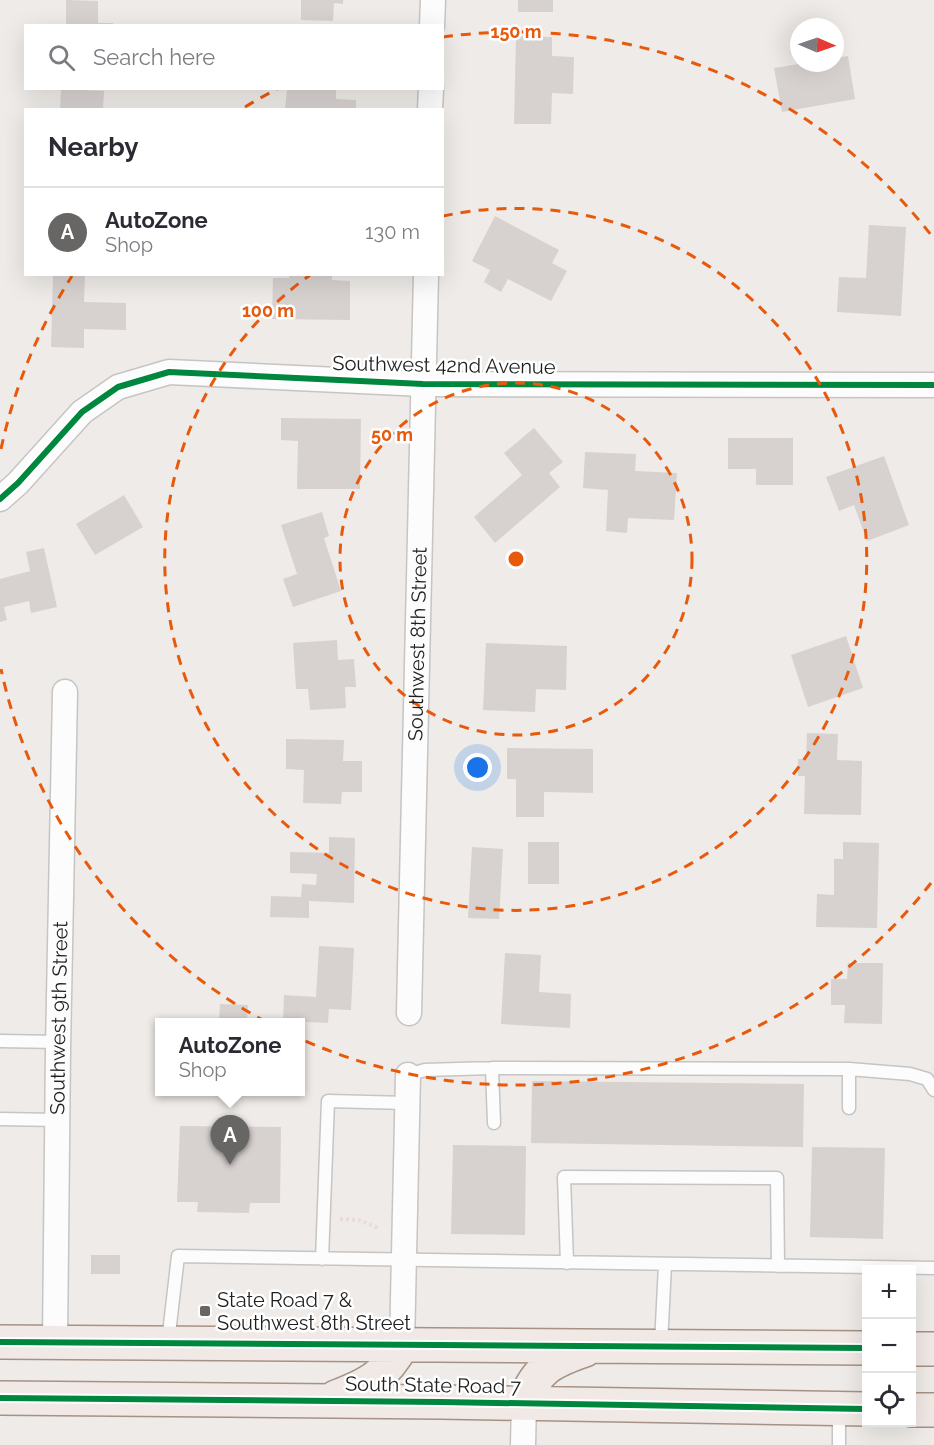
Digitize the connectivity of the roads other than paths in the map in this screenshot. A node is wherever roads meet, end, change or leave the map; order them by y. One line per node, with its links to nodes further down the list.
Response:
1 (433, 0): 2 (street)
2 (432, 24)
3 (431, 90): 4 (street)
4 (430, 108)
5 (426, 276): 6 (street, Southwest 8th Street)
6 (423, 384): 7 (street, Southwest 42nd Avenue); 8 (street, Southwest 42nd Avenue); 10 (street, Southwest 8th Street)
7 (934, 385)
8 (0, 499)
9 (64, 692): 12 (street, Southwest 9th Street)
10 (409, 1013)
11 (0, 1041): 12 (lane)
12 (58, 1042): 20 (street, Southwest 9th Street)
13 (492, 1068): 14 (lane); 15 (lane); 21 (lane)
14 (849, 1069): 16 (lane); 18 (lane)
15 (408, 1075): 17 (street)
16 (934, 1090)
17 (407, 1103): 22 (lane); 23 (street)
18 (849, 1108)
19 (0, 1119): 20 (lane)
20 (58, 1120): 29 (street, Southwest 9th Street)
21 (494, 1123)
22 (322, 1258): 23 (lane); 30 (lane)
23 (404, 1261): 24 (lane); 31 (street)
24 (567, 1263): 25 (lane); 26 (lane)
25 (664, 1264): 26 (lane); 33 (lane)
26 (778, 1266): 27 (lane)
27 (934, 1268)
28 (0, 1342): 29 (main road, South State Road 7)
29 (56, 1342): 30 (main road, South State Road 7)
30 (168, 1344): 31 (main road, South State Road 7)
31 (402, 1345): 32 (main road, South State Road 7); 38 (main road)
32 (596, 1347): 33 (main road, South State Road 7); 39 (main road)
33 (661, 1347): 34 (main road, South State Road 7)
34 (862, 1348)
35 (916, 1349): 36 (main road)
36 (934, 1349)
37 (0, 1398): 38 (main road, South State Road 7)
38 (329, 1400): 39 (main road, South State Road 7)
39 (524, 1403): 40 (main road, South State Road 7); 43 (street)
40 (853, 1409): 44 (lane)
41 (916, 1410): 42 (main road)
42 (934, 1410)
43 (523, 1445)
44 (839, 1445)

